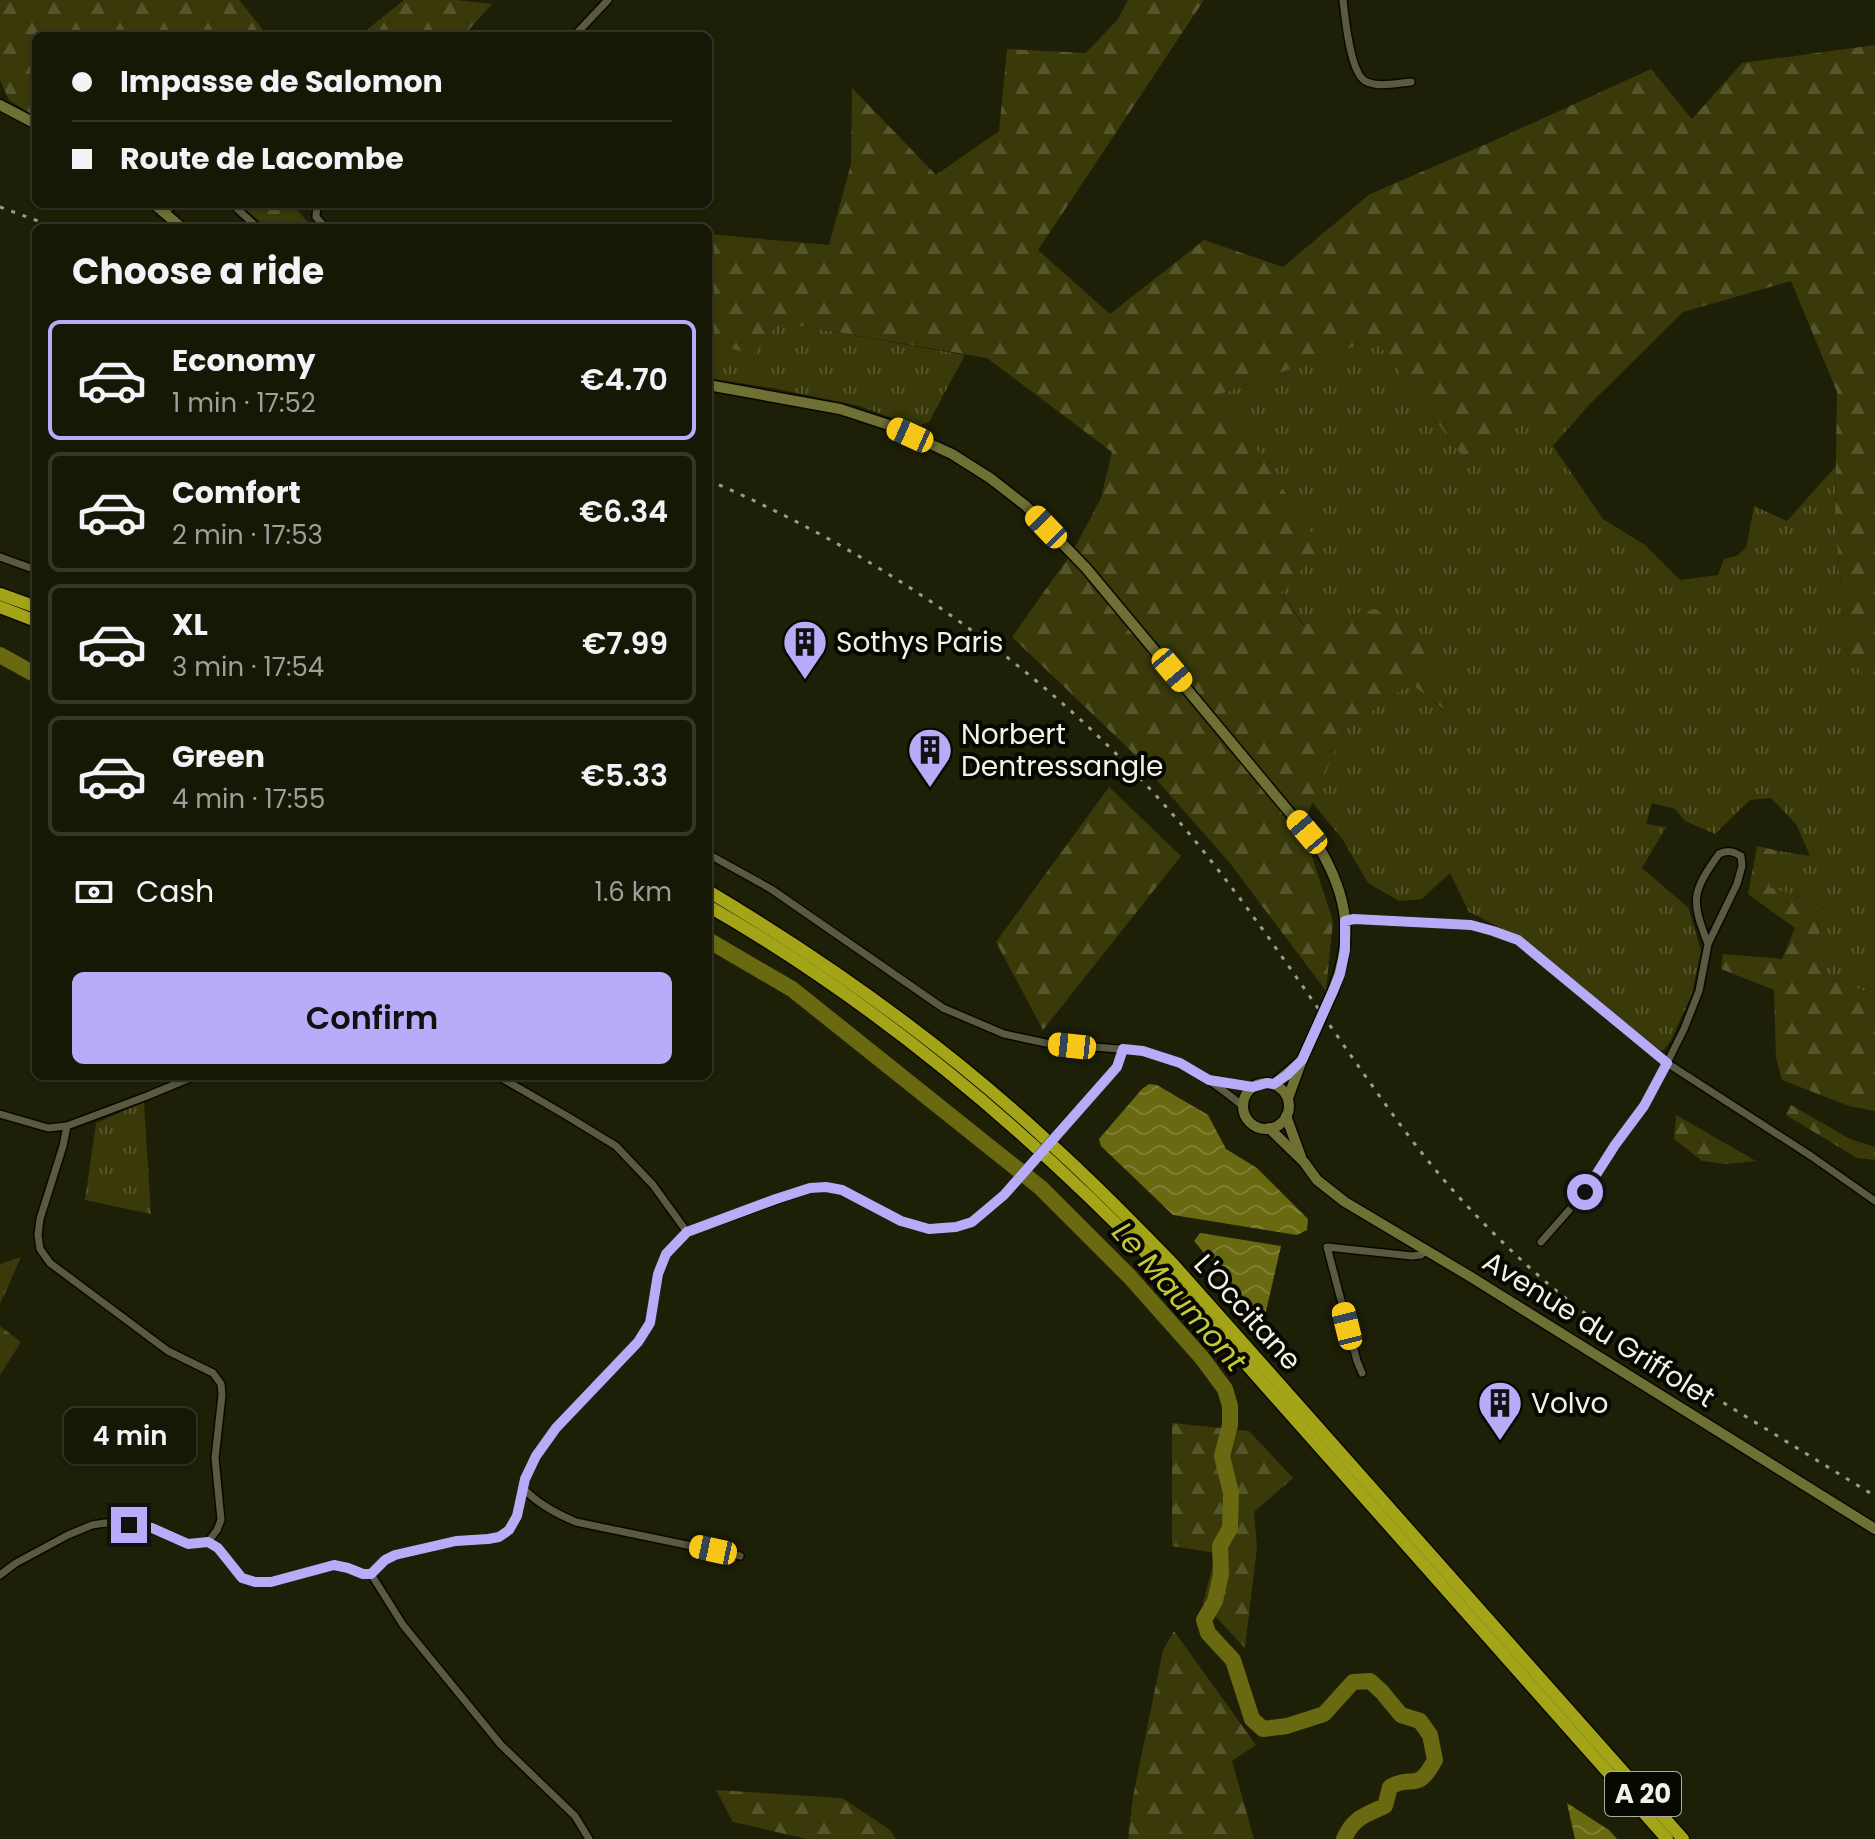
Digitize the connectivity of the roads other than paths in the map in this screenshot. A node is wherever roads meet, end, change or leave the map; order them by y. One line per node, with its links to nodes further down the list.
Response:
1 (608, 0): 3 (street)
2 (1343, 0): 4 (street)
3 (578, 32)
4 (1411, 82)
5 (0, 105): 6 (street)
6 (32, 122)
7 (158, 208): 10 (street)
8 (170, 208): 10 (street)
9 (236, 208): 12 (street)
10 (163, 212): 11 (street)
11 (177, 224)
12 (254, 224)
13 (712, 386): 23 (street)
14 (0, 557): 15 (street)
15 (32, 569)
16 (0, 594): 17 (highway)
17 (32, 606)
18 (0, 607): 19 (highway)
19 (32, 619)
20 (712, 856): 25 (street)
21 (712, 893): 53 (highway, L'Occitane / A 20)
22 (712, 908): 52 (highway, L'Occitane / A 20)
23 (1345, 921): 26 (street, bridge); 27 (street)
24 (1708, 944): 24 (street); 27 (street)
25 (1123, 1049): 30 (street); 41 (street, bridge)
26 (1302, 1060): 31 (street); 33 (street)
27 (1667, 1063): 40 (street); 42 (street)
28 (185, 1080): 37 (street)
29 (505, 1080): 41 (street)
30 (1209, 1080): 32 (street); 34 (street)
31 (1274, 1084): 32 (street); 33 (street)
32 (1253, 1087): 34 (street)
33 (1288, 1098): 36 (street)
34 (1244, 1107): 38 (street)
35 (0, 1114): 37 (street)
36 (1286, 1116): 38 (street); 39 (street)
37 (67, 1126): 47 (street)
38 (1269, 1128): 39 (street, Avenue du Griffolet)
39 (1304, 1162): 43 (street, Avenue du Griffolet)
40 (1875, 1201)
41 (687, 1232): 45 (street)
42 (1541, 1242)
43 (1425, 1251): 44 (street); 46 (street, Avenue du Griffolet)
44 (1362, 1373)
45 (524, 1489): 48 (street); 49 (street)
46 (1875, 1529)
47 (208, 1542): 49 (street); 50 (street)
48 (740, 1556)
49 (371, 1574): 51 (street)
50 (0, 1575)
51 (589, 1839)
52 (1667, 1839)
53 (1683, 1839)

